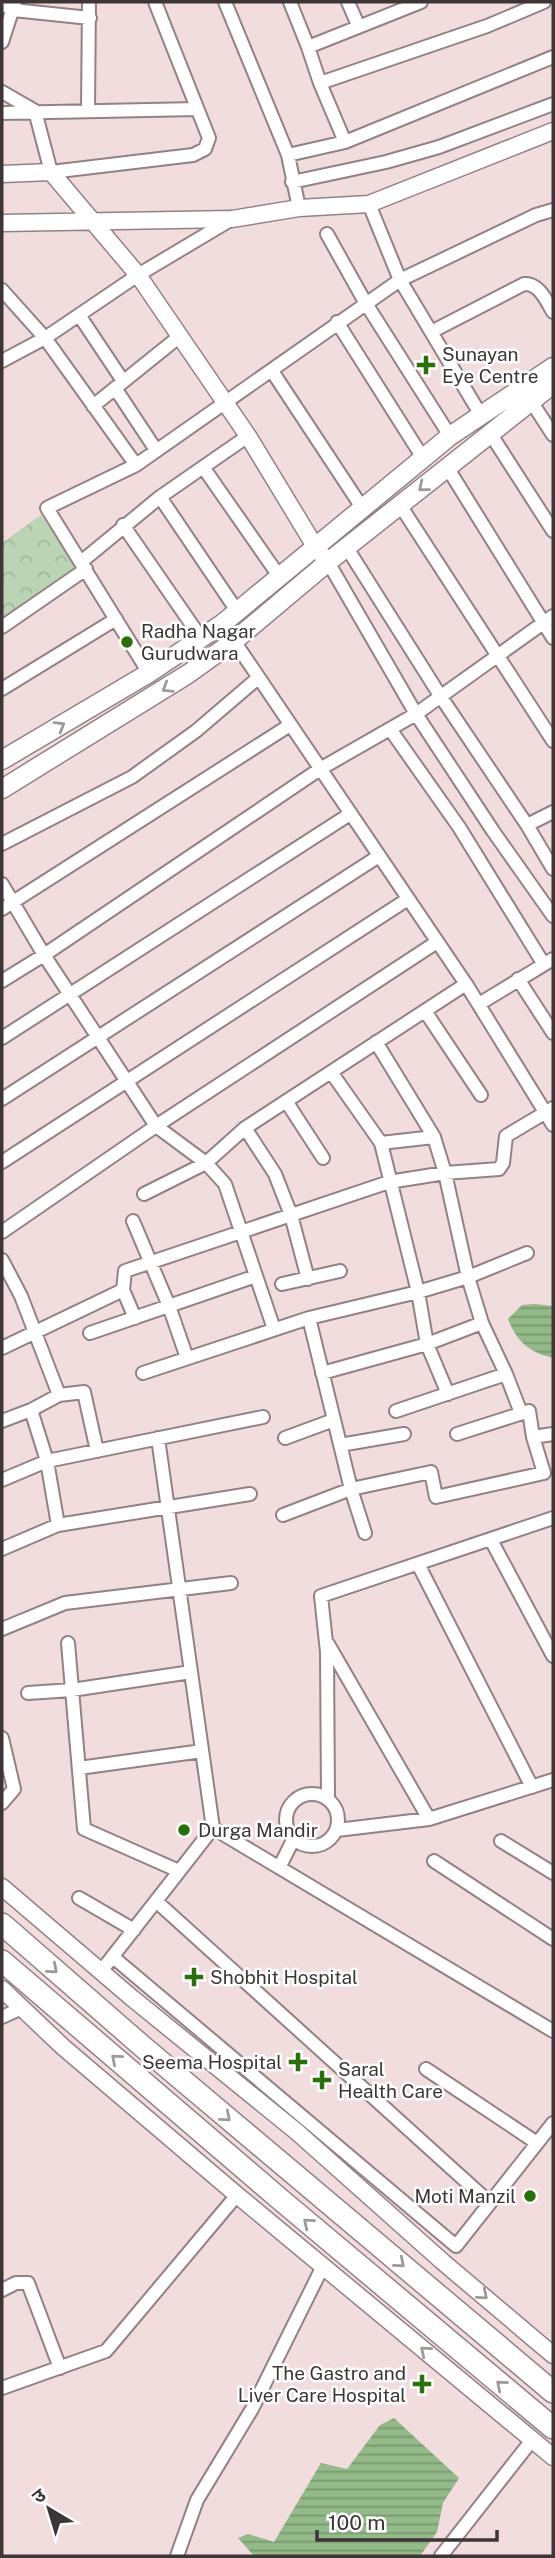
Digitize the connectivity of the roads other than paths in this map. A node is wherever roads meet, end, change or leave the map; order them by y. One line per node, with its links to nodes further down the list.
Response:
1 (89, 2): 9 (street)
2 (155, 2): 17 (street)
3 (225, 2): 23 (street)
4 (290, 2): 12 (street)
5 (348, 2): 10 (street)
6 (421, 2): 10 (street)
7 (544, 2): 14 (street)
8 (10, 5): 9 (street); 11 (street)
9 (90, 18): 18 (street)
10 (358, 25): 12 (street)
11 (2, 42)
12 (308, 47): 14 (street)
13 (553, 57): 22 (street)
14 (320, 83): 22 (street)
15 (2, 92): 19 (street)
16 (553, 104): 26 (street)
17 (197, 108): 18 (street); 24 (street)
18 (88, 110): 19 (street)
19 (36, 111): 20 (street); 24 (street)
20 (2, 113)
21 (553, 131): 27 (street)
22 (345, 142): 23 (street)
23 (288, 155): 26 (street)
24 (51, 172): 25 (street); 31 (street)
25 (2, 174)
26 (292, 182): 28 (street)
27 (369, 204): 28 (street); 35 (street)
28 (299, 208): 30 (street)
29 (553, 210): 35 (street)
30 (232, 219): 31 (street); 34 (street)
31 (93, 220): 32 (street); 34 (street)
32 (2, 223)
33 (327, 234): 37 (street)
34 (138, 275): 39 (street); 42 (street)
35 (400, 280): 37 (street); 41 (street)
36 (2, 290): 43 (street)
37 (365, 302): 40 (street); 55 (street)
38 (553, 312): 41 (street)
39 (79, 315): 43 (street); 47 (street)
40 (337, 322): 46 (street); 57 (street)
41 (430, 332): 52 (street)
42 (180, 336): 47 (street); 49 (street)
43 (45, 338): 44 (street); 51 (street)
44 (2, 361)
45 (553, 367): 52 (main road)
46 (272, 370): 49 (street); 63 (street)
47 (119, 384): 51 (street); 56 (street)
48 (553, 384): 50 (main road)
49 (223, 401): 54 (street); 56 (street)
50 (531, 401): 52 (main road); 53 (street)
51 (93, 406): 58 (street)
52 (486, 425): 55 (main road); 60 (main road); 65 (street)
53 (553, 435)
54 (247, 436): 59 (street); 67 (street)
55 (450, 436): 57 (main road)
56 (156, 450): 58 (street)
57 (423, 458): 63 (main road)
58 (136, 464): 68 (street)
59 (203, 467): 61 (street); 69 (street)
60 (447, 467): 62 (main road, one-way to 62); 72 (street)
61 (160, 497): 64 (street); 70 (street)
62 (400, 505): 66 (main road); 77 (street)
63 (363, 509): 67 (main road)
64 (123, 525): 68 (street); 74 (street)
65 (553, 531)
66 (346, 548): 67 (main road); 81 (street)
67 (322, 555): 69 (main road); 76 (main road); 82 (street)
68 (84, 565): 71 (street); 73 (street)
69 (279, 576): 70 (main road)
70 (237, 611): 74 (main road)
71 (116, 620): 78 (street); 80 (street)
72 (548, 620): 75 (street); 77 (street)
73 (2, 627)
74 (201, 638): 78 (main road)
75 (553, 638)
76 (234, 641): 79 (street); 88 (main road, one-way to 88)
77 (498, 654): 81 (street); 85 (street)
78 (149, 673): 86 (main road, one-way to 78)
79 (258, 678): 83 (street); 92 (street)
80 (2, 689)
81 (441, 697): 82 (street); 91 (street)
82 (416, 714): 84 (street); 98 (street)
83 (290, 725): 87 (street); 97 (street)
84 (390, 729): 87 (street); 101 (street)
85 (553, 741)
86 (2, 760)
87 (320, 769): 90 (street); 100 (street)
88 (2, 789)
89 (553, 812): 91 (street)
90 (350, 814): 93 (street); 105 (street)
91 (527, 825): 94 (street)
92 (2, 844)
93 (379, 856): 96 (street); 109 (street)
94 (553, 869)
95 (2, 884): 97 (street)
96 (408, 899): 99 (street); 113 (street)
97 (7, 905): 100 (street)
98 (553, 916)
99 (437, 942): 104 (street); 119 (street)
100 (44, 955): 103 (street); 105 (street)
101 (548, 961): 102 (street)
102 (518, 979): 106 (street); 108 (street)
103 (2, 981)
104 (466, 984): 106 (street); 107 (street)
105 (69, 994): 109 (street); 110 (street)
106 (479, 1004): 117 (street)
107 (425, 1011): 111 (street); 114 (street)
108 (553, 1033)
109 (97, 1037): 113 (street); 115 (street)
110 (2, 1038)
111 (376, 1042): 112 (street); 121 (street)
112 (331, 1072): 116 (street); 122 (street)
113 (127, 1082): 119 (street); 124 (street)
114 (481, 1095)
115 (2, 1099)
116 (286, 1101): 120 (street); 123 (street)
117 (550, 1110): 118 (street); 126 (street)
118 (553, 1125)
119 (156, 1126): 125 (street); 131 (street)
120 (245, 1128): 125 (street); 129 (street)
121 (433, 1137): 122 (street); 126 (street)
122 (381, 1143): 127 (street)
123 (323, 1158)
124 (2, 1162)
125 (206, 1163): 128 (street); 132 (street)
126 (445, 1173): 127 (street); 138 (street)
127 (389, 1182): 129 (street); 142 (street)
128 (144, 1194)
129 (290, 1215): 132 (street); 139 (street)
130 (134, 1221): 135 (street)
131 (2, 1232)
132 (241, 1232): 135 (street); 137 (street)
133 (527, 1253): 138 (street)
134 (2, 1260): 149 (street)
135 (152, 1262): 141 (street); 143 (street)
136 (340, 1271): 139 (street)
137 (256, 1276): 143 (street); 147 (street)
138 (468, 1276): 142 (street); 146 (street)
139 (308, 1279): 140 (street)
140 (282, 1284)
141 (123, 1290): 144 (street); 149 (street)
142 (418, 1292): 145 (street); 150 (street)
143 (169, 1306): 144 (street); 152 (street)
144 (135, 1318): 148 (street)
145 (309, 1318): 147 (street); 154 (street)
146 (482, 1323): 150 (street); 155 (street)
147 (274, 1329): 152 (street)
148 (90, 1333)
149 (35, 1334): 151 (street); 157 (street)
150 (427, 1344): 154 (street); 156 (street)
151 (2, 1348)
152 (187, 1358): 153 (street)
153 (143, 1373)
154 (322, 1373): 162 (street)
155 (506, 1374): 156 (street); 160 (street)
156 (448, 1394): 159 (street)
157 (59, 1395): 158 (street); 171 (street)
158 (31, 1409): 163 (street); 172 (street)
159 (396, 1411)
160 (522, 1413): 165 (street); 167 (street)
161 (263, 1417): 168 (street)
162 (334, 1420): 169 (street); 170 (street)
163 (2, 1421)
164 (404, 1434): 170 (street)
165 (457, 1434)
166 (553, 1434): 167 (street)
167 (533, 1437): 174 (street)
168 (158, 1438): 171 (street); 176 (street)
169 (285, 1438)
170 (340, 1445): 174 (street)
171 (97, 1451): 172 (street)
172 (47, 1461): 173 (street); 179 (street)
173 (2, 1480)
174 (351, 1489): 177 (street); 180 (street)
175 (250, 1494): 176 (street)
176 (169, 1507): 179 (street); 185 (street)
177 (283, 1516)
178 (553, 1518): 181 (street)
179 (58, 1525): 182 (street)
180 (365, 1533)
181 (491, 1540): 183 (street); 189 (street)
182 (2, 1549)
183 (418, 1564): 187 (street); 197 (street)
184 (231, 1583): 185 (street)
185 (180, 1589): 186 (street); 190 (street)
186 (2, 1629)
187 (326, 1640): 198 (street); 200 (street)
188 (68, 1643): 191 (street)
189 (553, 1656)
190 (191, 1672): 191 (street); 194 (street)
191 (72, 1690): 192 (street); 195 (street)
192 (29, 1693)
193 (2, 1738): 199 (street)
194 (202, 1751): 195 (street); 201 (street)
195 (79, 1768): 207 (street)
196 (553, 1780): 197 (street)
197 (532, 1787): 200 (street)
198 (328, 1798): 202 (street); 203 (street)
199 (2, 1802)
200 (429, 1819): 202 (street)
201 (213, 1828): 206 (street); 207 (street)
202 (337, 1830): 203 (street)
203 (293, 1840): 206 (street)
204 (501, 1841): 208 (street)
205 (434, 1861): 214 (street)
206 (280, 1866): 221 (street)
207 (179, 1871): 211 (street)
208 (553, 1873)
209 (2, 1887): 217 (street)
210 (79, 1898): 213 (street)
211 (156, 1901): 213 (street); 226 (street)
212 (2, 1924): 232 (highway, one-way to 232)
213 (134, 1930): 215 (street)
214 (553, 1939)
215 (113, 1957): 217 (street); 226 (street)
216 (2, 1961): 233 (highway, one-way to 216)
217 (102, 1970): 229 (street, one-way to 229)
218 (2, 1989): 219 (street)
219 (22, 2008): 220 (street); 225 (street)
220 (2, 2017)
221 (553, 2031)
222 (426, 2069): 224 (street)
223 (553, 2123): 224 (street)
224 (537, 2143): 226 (street)
225 (237, 2195): 227 (street); 230 (street)
226 (490, 2203)
227 (323, 2266): 234 (street, one-way to 227); 236 (street)
228 (2, 2290): 230 (street)
229 (553, 2355)
230 (61, 2368): 231 (street)
231 (2, 2388)
232 (553, 2392)
233 (553, 2428)
234 (532, 2440): 235 (street); 237 (street)
235 (553, 2457)
236 (177, 2556)
237 (442, 2556)

